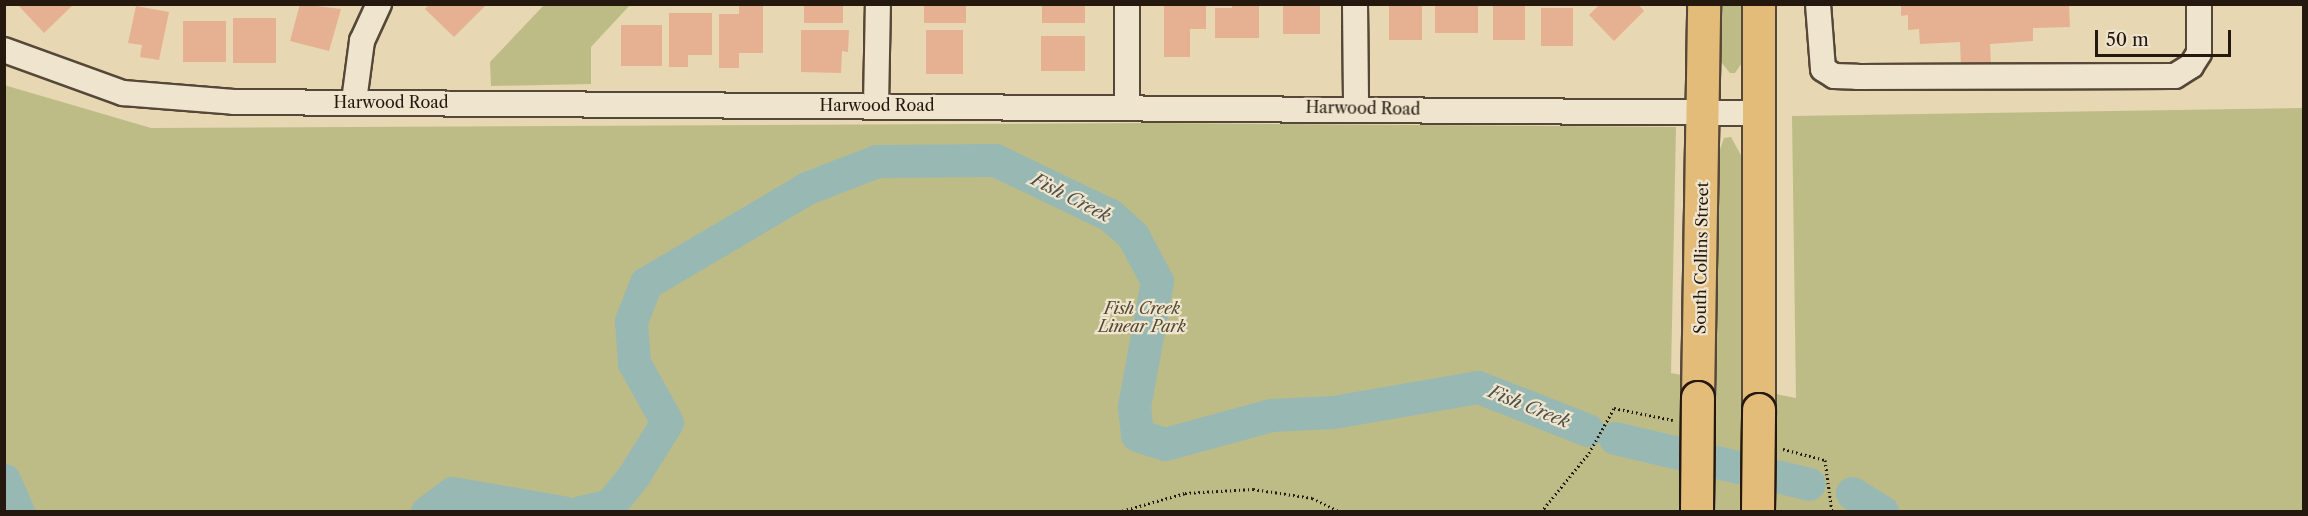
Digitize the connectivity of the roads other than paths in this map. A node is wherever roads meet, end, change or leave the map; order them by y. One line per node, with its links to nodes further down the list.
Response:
1 (379, 4): 10 (street)
2 (878, 4): 11 (street)
3 (1126, 4): 12 (street)
4 (1355, 4): 13 (street)
5 (1704, 4): 14 (main road, South Collins Street)
6 (1759, 4): 15 (main road)
7 (1818, 4): 8 (street)
8 (2199, 4)
9 (4, 50): 10 (street, Harwood Road)
10 (354, 101): 11 (street, Harwood Road)
11 (876, 105): 12 (street, Harwood Road)
12 (1126, 107): 13 (street, Harwood Road)
13 (1356, 108): 14 (street, Harwood Road)
14 (1704, 112): 15 (street, Harwood Road); 16 (main road, South Collins Street, bridge)
15 (1758, 113): 17 (main road, bridge)
16 (1697, 512)
17 (1758, 512)

